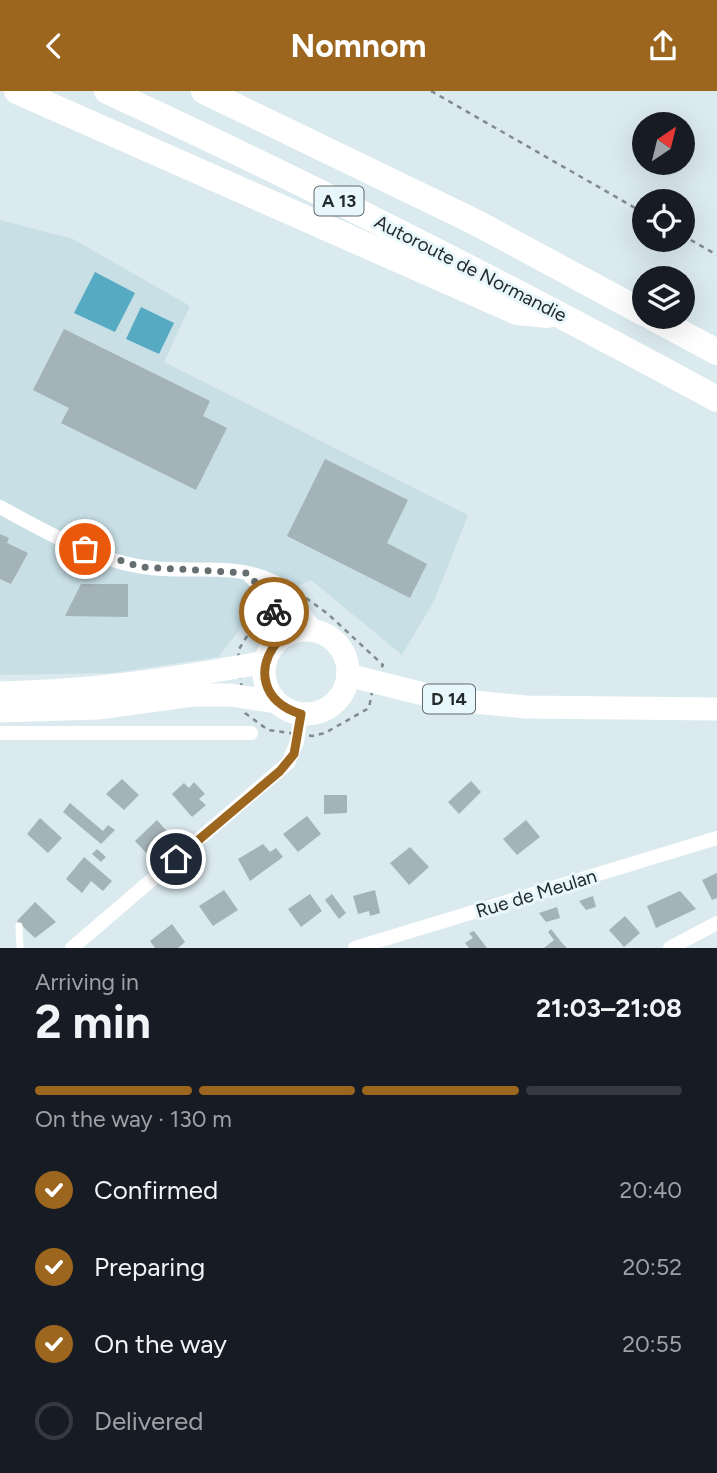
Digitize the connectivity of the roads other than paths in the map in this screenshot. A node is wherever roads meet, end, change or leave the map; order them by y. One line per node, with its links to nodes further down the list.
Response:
1 (18, 91): 5 (highway)
2 (107, 91): 7 (highway, Autoroute de Normandie / A 13)
3 (204, 91): 6 (highway, Autoroute de Normandie / A 13)
4 (0, 97): 5 (highway)
5 (149, 150): 7 (highway)
6 (632, 307)
7 (568, 318): 10 (highway, Autoroute de Normandie / A 13)
8 (674, 329): 9 (highway)
9 (717, 352)
10 (717, 399)
11 (0, 507): 12 (street)
12 (247, 573): 13 (street); 14 (street)
13 (319, 632): 14 (main road); 16 (main road)
14 (280, 639): 15 (main road)
15 (265, 661): 17 (main road); 18 (main road)
16 (348, 675): 19 (main road, D 14); 21 (main road)
17 (0, 693)
18 (276, 702): 20 (main road); 21 (main road)
19 (717, 709)
20 (0, 711)
21 (301, 714): 28 (street)
22 (0, 733): 23 (street)
23 (251, 733)
24 (717, 838): 29 (street, Rue de Meulan)
25 (717, 923): 30 (street)
26 (19, 926): 27 (lane)
27 (20, 948)
28 (72, 948)
29 (355, 948)
30 (670, 948)

